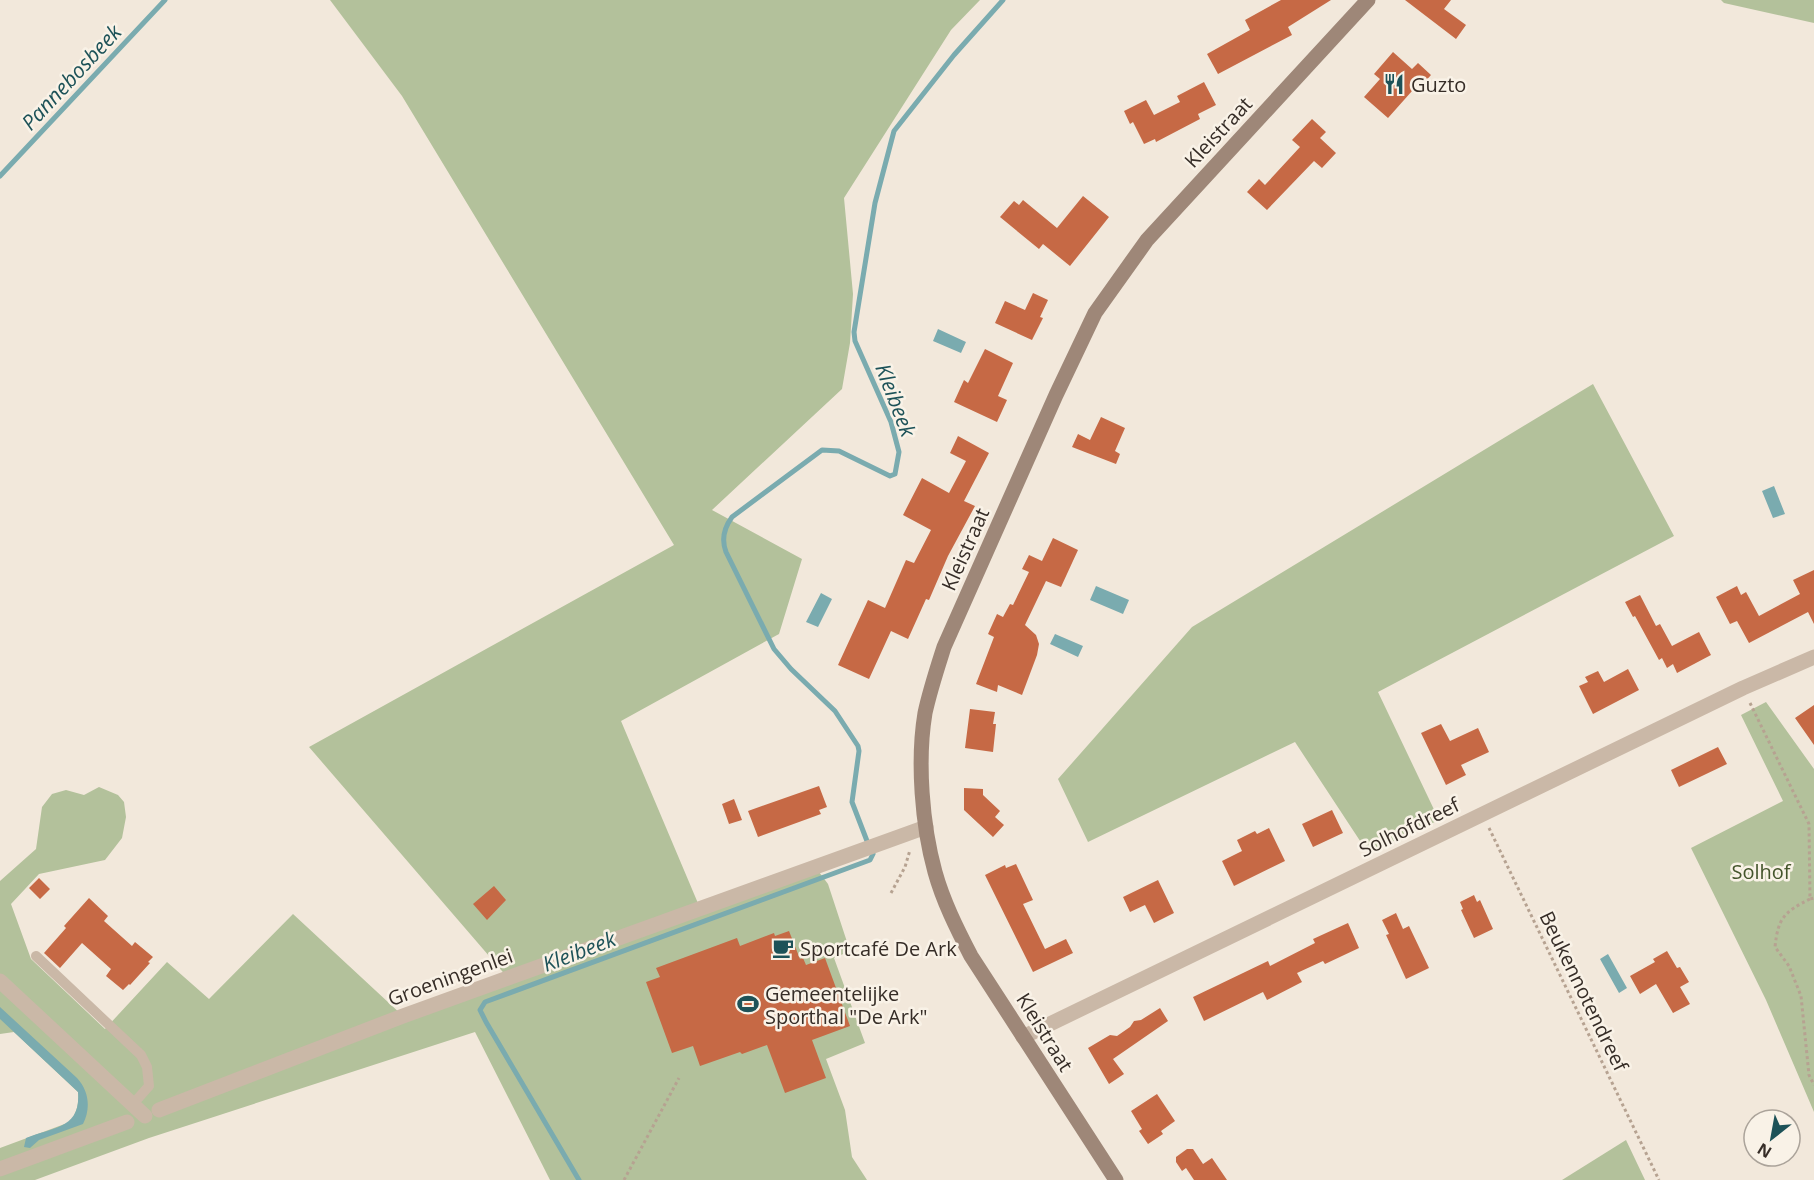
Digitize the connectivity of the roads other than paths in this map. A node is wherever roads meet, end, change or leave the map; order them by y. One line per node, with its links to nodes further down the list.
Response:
1 (1368, 0): 3 (street, Kleistraat)
2 (1814, 657): 6 (street, Solhofdreef)
3 (926, 827): 6 (street, Kleistraat); 7 (street, Groeningenlei)
4 (36, 956): 7 (lane)
5 (0, 981): 7 (street, Groeningenlei)
6 (1023, 1036): 10 (street, Kleistraat)
7 (133, 1104)
8 (127, 1122): 9 (street)
9 (0, 1168)
10 (1116, 1180)

